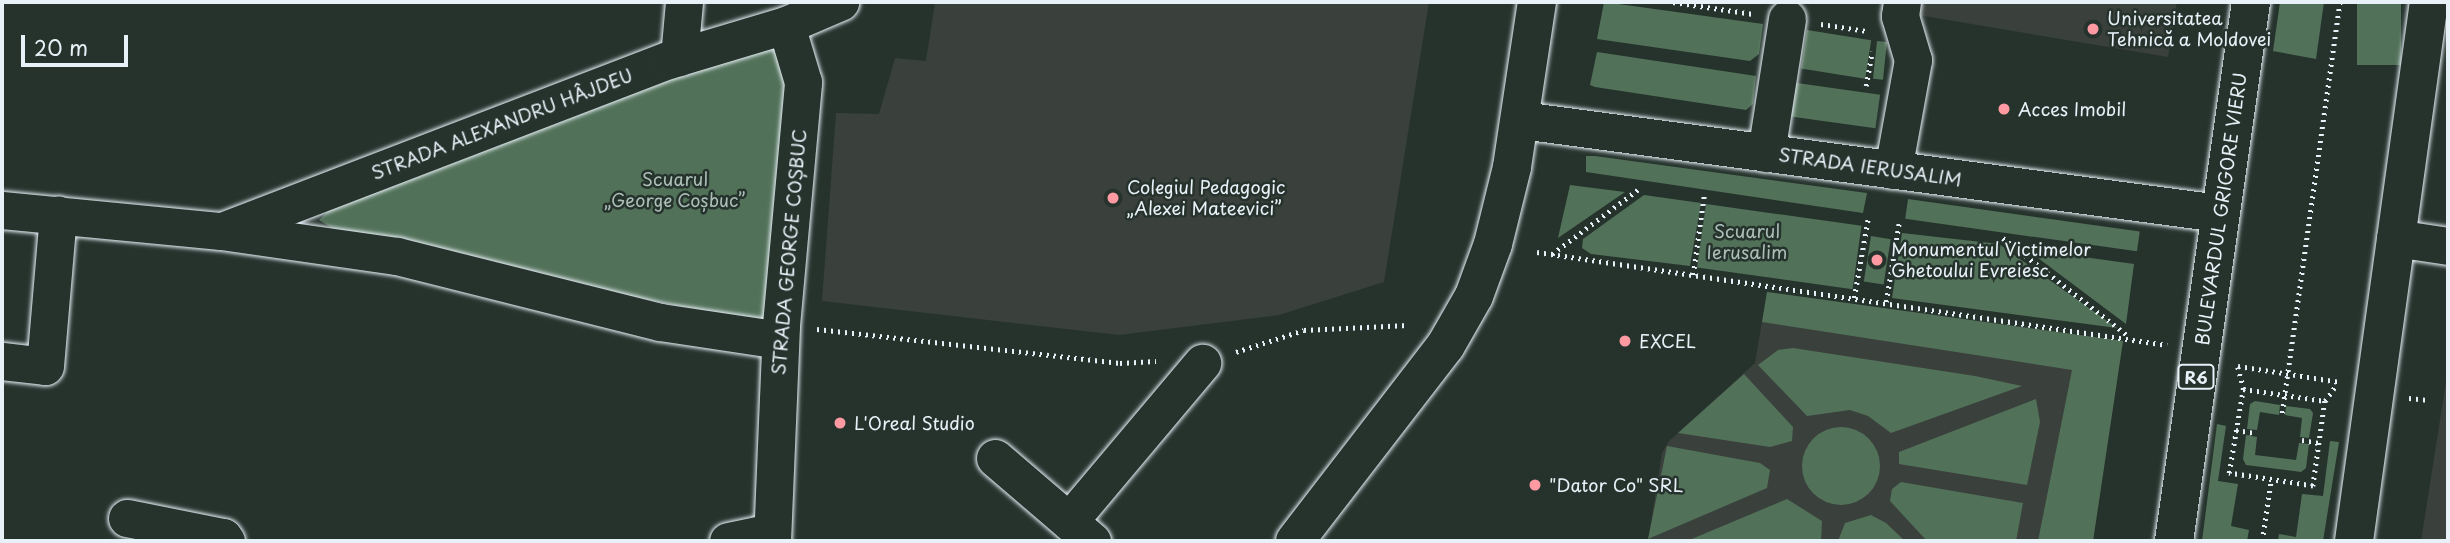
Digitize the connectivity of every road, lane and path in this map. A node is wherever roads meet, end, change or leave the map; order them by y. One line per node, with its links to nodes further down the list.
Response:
1 (684, 2): 11 (street)
2 (840, 2): 9 (street)
3 (1537, 2): 13 (main road)
4 (1902, 2): 15 (street)
5 (2251, 2): 19 (main road, BULEVARDUL GRIGORE VIERU / R6)
6 (2340, 2): 40 (path)
7 (2429, 2): 25 (main road)
8 (1787, 19): 14 (street)
9 (786, 25): 11 (street, STRADA ALEXANDRU HÂJDEU); 33 (street, STRADA GEORGE COȘBUC)
10 (1873, 46): 12 (path)
11 (679, 57): 23 (street, STRADA ALEXANDRU HÂJDEU)
12 (1866, 86)
13 (1521, 120): 14 (street, STRADA IERUSALIM); 57 (main road)
14 (1766, 153): 15 (street, STRADA IERUSALIM)
15 (1893, 170): 19 (street, STRADA IERUSALIM)
16 (1640, 188): 28 (path)
17 (1704, 196): 29 (path)
18 (2, 210): 20 (street, STRADA ALEXANDRU HÂJDEU)
19 (2219, 213): 58 (main road, BULEVARDUL GRIGORE VIERU / R6)
20 (58, 215): 23 (street, STRADA ALEXANDRU HÂJDEU); 37 (street)
21 (1868, 219): 30 (path)
22 (1899, 223): 31 (path)
23 (221, 231): 33 (street, STRADA ALEXANDRU HÂJDEU)
24 (2003, 238): 34 (path)
25 (2395, 238): 26 (street); 60 (main road)
26 (2448, 246)
27 (1538, 252): 28 (path)
28 (1551, 254): 29 (path)
29 (1693, 275): 30 (path)
30 (1854, 298): 31 (path)
31 (1886, 302): 34 (path)
32 (1408, 325): 38 (path)
33 (781, 333): 38 (path); 55 (street, STRADA GEORGE COȘBUC)
34 (2131, 338): 35 (path)
35 (2170, 346)
36 (2233, 360): 39 (path)
37 (2, 361)
38 (1202, 363): 54 (street)
39 (2239, 367): 40 (path); 43 (path)
40 (2289, 374): 41 (path); 44 (path)
41 (2339, 381): 42 (path); 45 (path)
42 (2349, 388)
43 (2244, 389): 44 (path); 47 (path)
44 (2285, 395): 45 (path); 46 (path)
45 (2325, 401): 50 (path)
46 (2282, 413)
47 (2236, 430): 48 (path); 52 (path)
48 (2255, 433)
49 (2302, 440): 50 (path)
50 (2319, 443): 52 (path)
51 (995, 458): 54 (street)
52 (2271, 480): 59 (path)
53 (127, 518): 56 (street)
54 (1080, 531)
55 (752, 539)
56 (226, 541)
57 (1295, 541)
58 (2174, 541)
59 (2262, 541)
60 (2354, 541)

